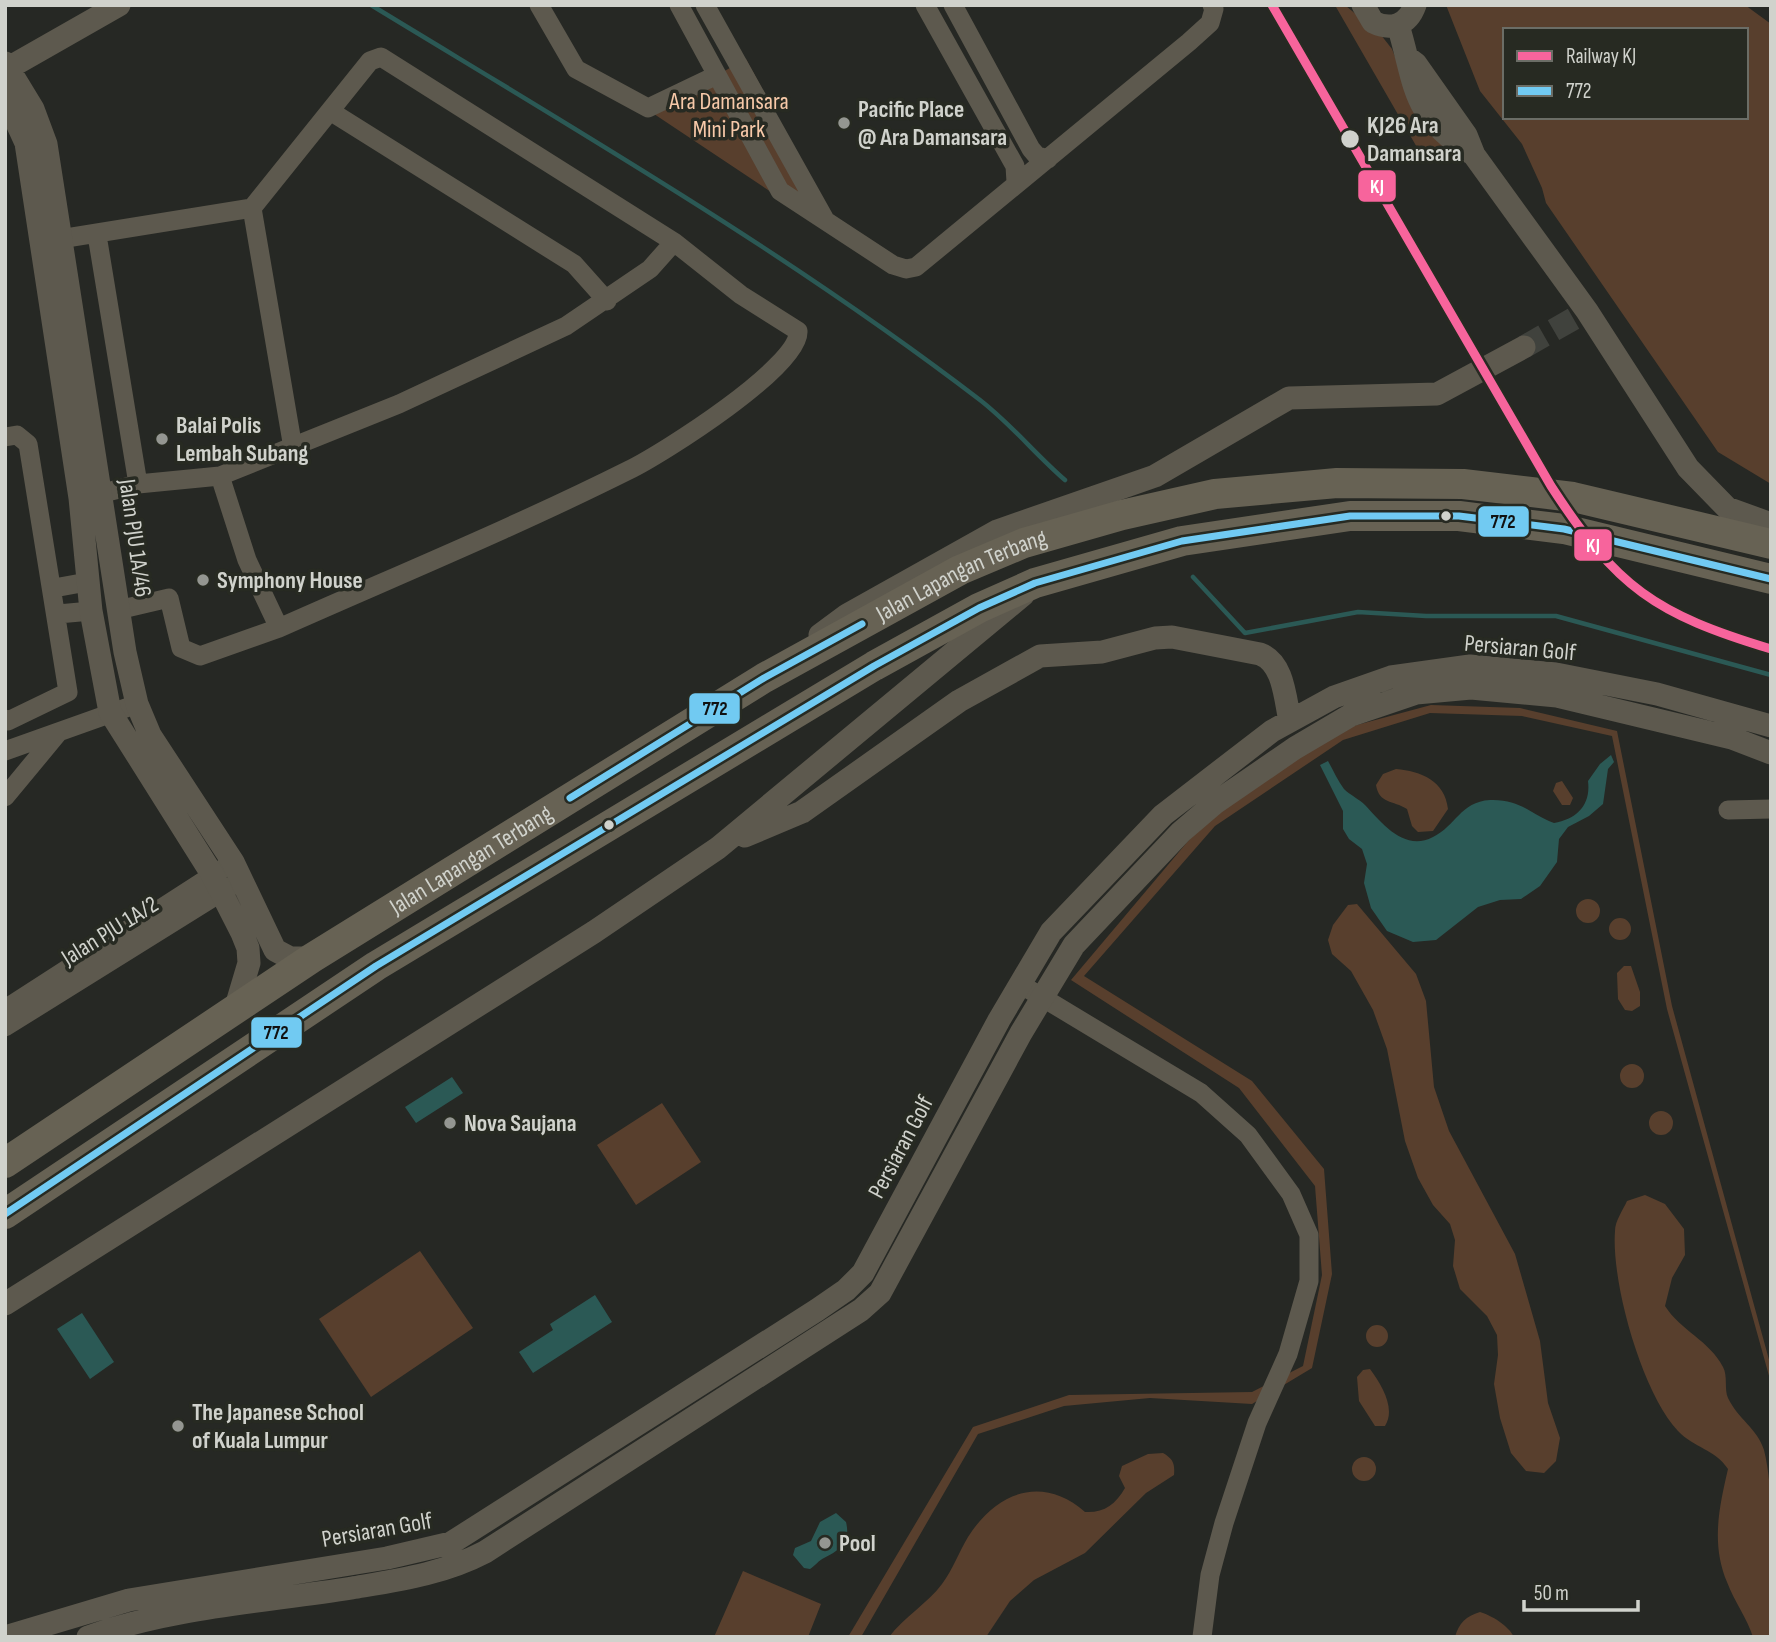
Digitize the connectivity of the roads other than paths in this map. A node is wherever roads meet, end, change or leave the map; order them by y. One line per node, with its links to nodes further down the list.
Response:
1 (89, 5): 13 (street)
2 (119, 5): 12 (street)
3 (539, 5): 14 (street)
4 (679, 5): 14 (street)
5 (705, 5): 20 (street)
6 (925, 5): 18 (street)
7 (953, 5): 17 (street)
8 (1212, 5): 17 (street)
9 (1363, 5): 11 (street)
10 (1415, 5): 11 (street)
11 (1398, 25): 32 (street)
12 (30, 56): 13 (street); 15 (street)
13 (6, 64): 15 (street, Jalan PJU 1A/46)
14 (717, 75): 20 (street)
15 (14, 94): 22 (street, Jalan PJU 1A/46); 31 (street, Jalan PJU 1A/46)
16 (330, 111): 19 (street); 23 (street); 24 (street)
17 (1048, 159): 18 (street)
18 (1016, 182): 20 (street)
19 (252, 208): 21 (street); 27 (street)
20 (827, 222)
21 (97, 236): 22 (street); 29 (street)
22 (60, 239): 30 (street, Jalan PJU 1A/46)
23 (674, 242): 24 (street); 41 (street)
24 (607, 301): 27 (street)
25 (1524, 347): 42 (street)
26 (5, 437): 37 (street)
27 (293, 449): 28 (street)
28 (220, 476): 29 (street); 41 (street)
29 (138, 484): 30 (street)
30 (103, 494): 31 (street); 38 (street, Jalan PJU 1A/46)
31 (80, 498): 35 (street, Jalan PJU 1A/46)
32 (1771, 524)
33 (1771, 544): 42 (main road, Jalan Lapangan Terbang)
34 (1771, 579): 36 (main road, Jalan Lapangan Terbang)
35 (87, 582): 37 (street); 39 (street, Jalan PJU 1A/46)
36 (1035, 583): 56 (street); 66 (main road, Jalan Lapangan Terbang)
37 (54, 588): 40 (street)
38 (118, 610): 41 (street); 43 (street, Jalan PJU 1A/46)
39 (91, 611): 40 (street); 44 (street, Jalan PJU 1A/46)
40 (58, 614): 45 (street)
41 (279, 628)
42 (764, 678): 59 (main road, Jalan Lapangan Terbang)
43 (137, 704): 44 (street); 57 (street, Jalan PJU 1A/46)
44 (110, 712): 48 (street); 58 (street, Jalan PJU 1A/46)
45 (5, 719)
46 (1290, 721): 47 (street, Persiaran Golf); 49 (street, Persiaran Golf); 56 (street)
47 (1771, 726)
48 (59, 731): 50 (street); 53 (street)
49 (1261, 739): 52 (street); 60 (street, Persiaran Golf)
50 (5, 751)
51 (1771, 753): 52 (street, Persiaran Golf)
52 (1273, 763): 61 (street, Persiaran Golf)
53 (7, 788)
54 (1771, 809): 55 (street)
55 (1728, 810)
56 (718, 848): 67 (street)
57 (237, 870): 58 (street, Jalan PJU 1A/2); 59 (street, Jalan PJU 1A/46)
58 (216, 883): 62 (street, Jalan PJU 1A/2); 63 (street, Jalan PJU 1A/46); 64 (street, Jalan PJU 1A/2)
59 (312, 958): 63 (main road, Jalan Lapangan Terbang)
60 (1020, 984): 61 (street); 68 (street, Persiaran Golf)
61 (1042, 996): 69 (street, Persiaran Golf); 72 (street)
62 (5, 1009)
63 (235, 1010): 65 (main road, Jalan Lapangan Terbang)
64 (5, 1027)
65 (5, 1163)
66 (5, 1214)
67 (5, 1304)
68 (387, 1558): 69 (street); 70 (street, Persiaran Golf)
69 (391, 1581): 71 (street, Persiaran Golf)
70 (5, 1637)
71 (88, 1637)
72 (1202, 1637)

